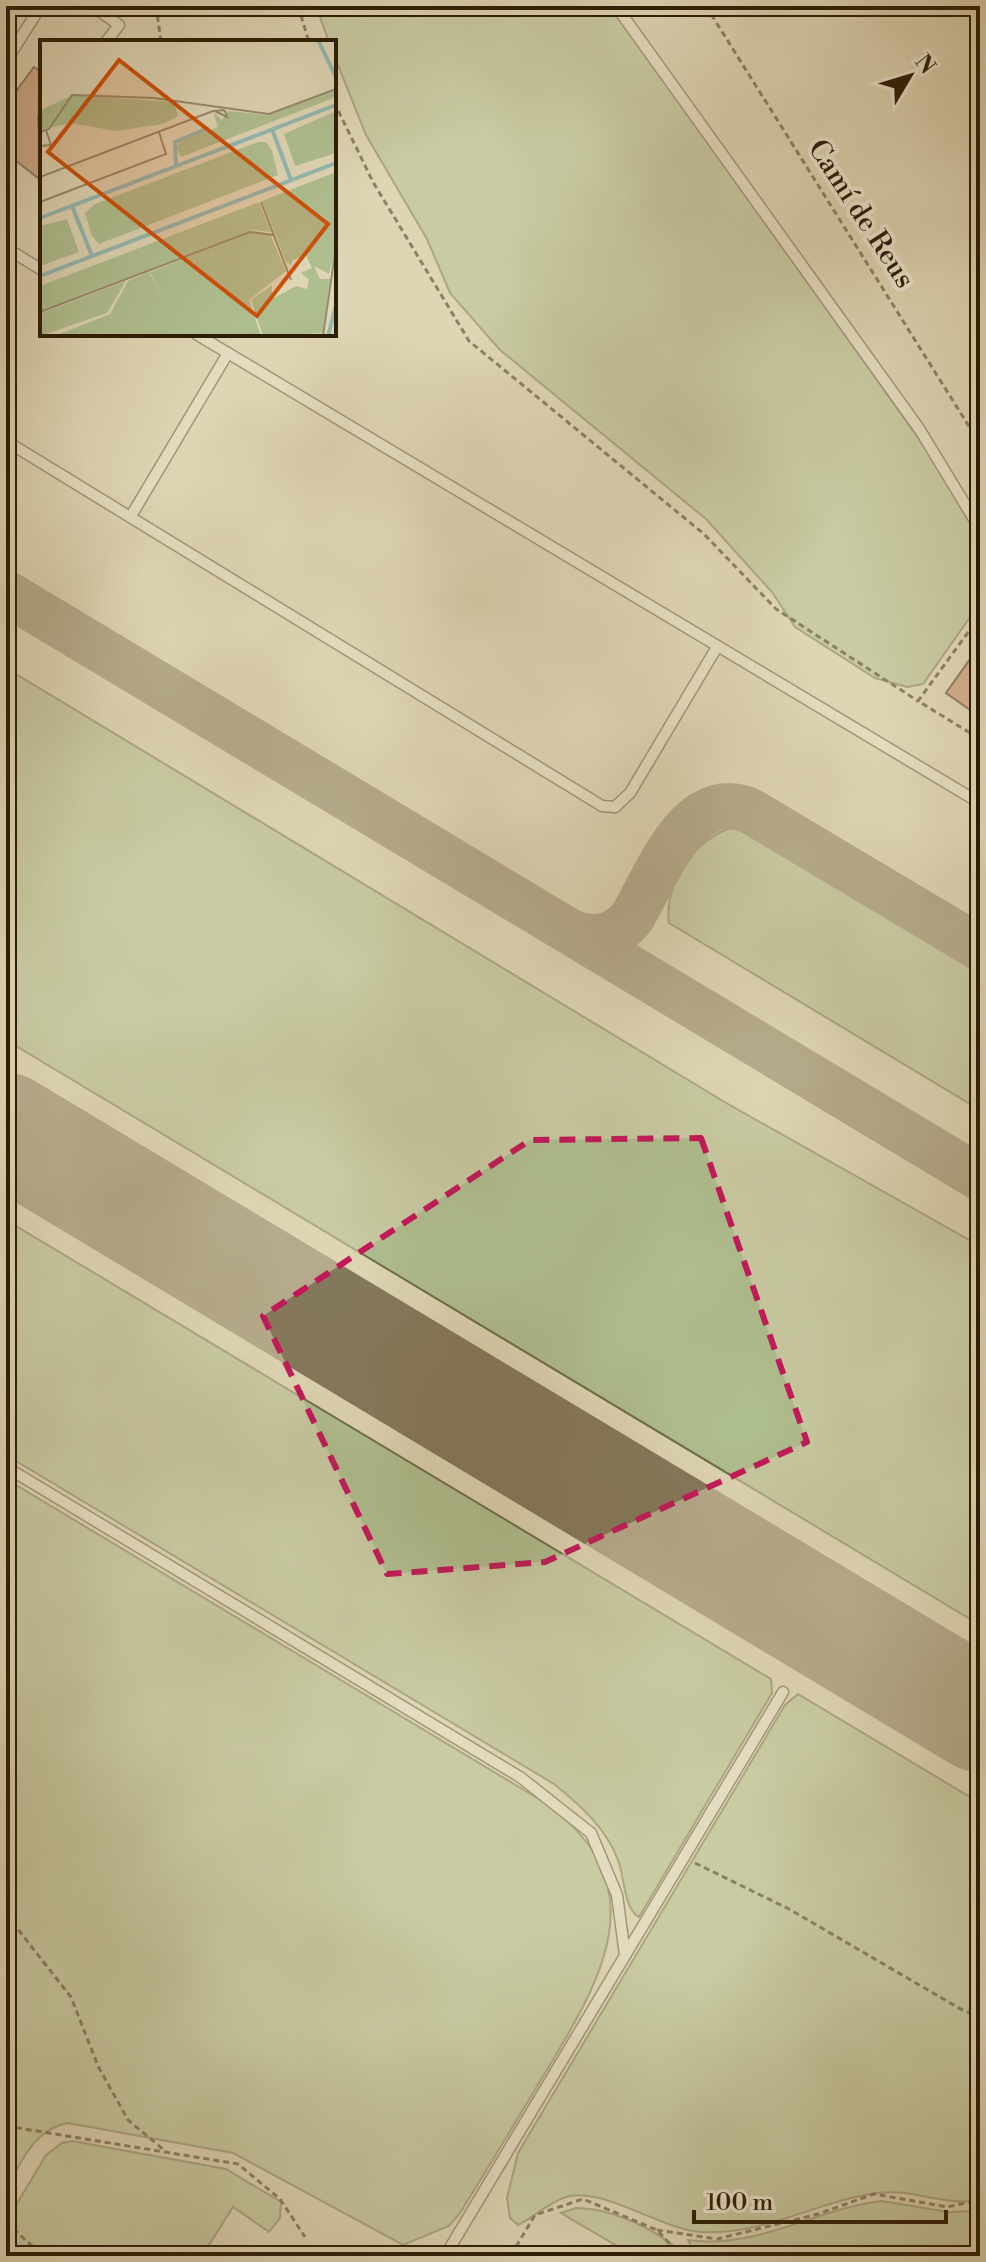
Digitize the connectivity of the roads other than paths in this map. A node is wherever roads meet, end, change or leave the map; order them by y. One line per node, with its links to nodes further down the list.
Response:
1 (41, 6): 5 (lane)
2 (92, 6): 4 (lane)
3 (616, 6): 12 (lane)
4 (108, 40)
5 (6, 61)
6 (6, 248): 7 (lane)
7 (40, 269)
8 (199, 336): 9 (lane)
9 (228, 353): 11 (lane); 13 (lane)
10 (6, 441): 11 (lane)
11 (131, 516): 13 (lane)
12 (980, 529)
13 (717, 647): 14 (lane)
14 (980, 803)
15 (6, 1467): 17 (lane)
16 (783, 1692): 17 (lane)
17 (625, 1955): 18 (lane)
18 (445, 2256)

